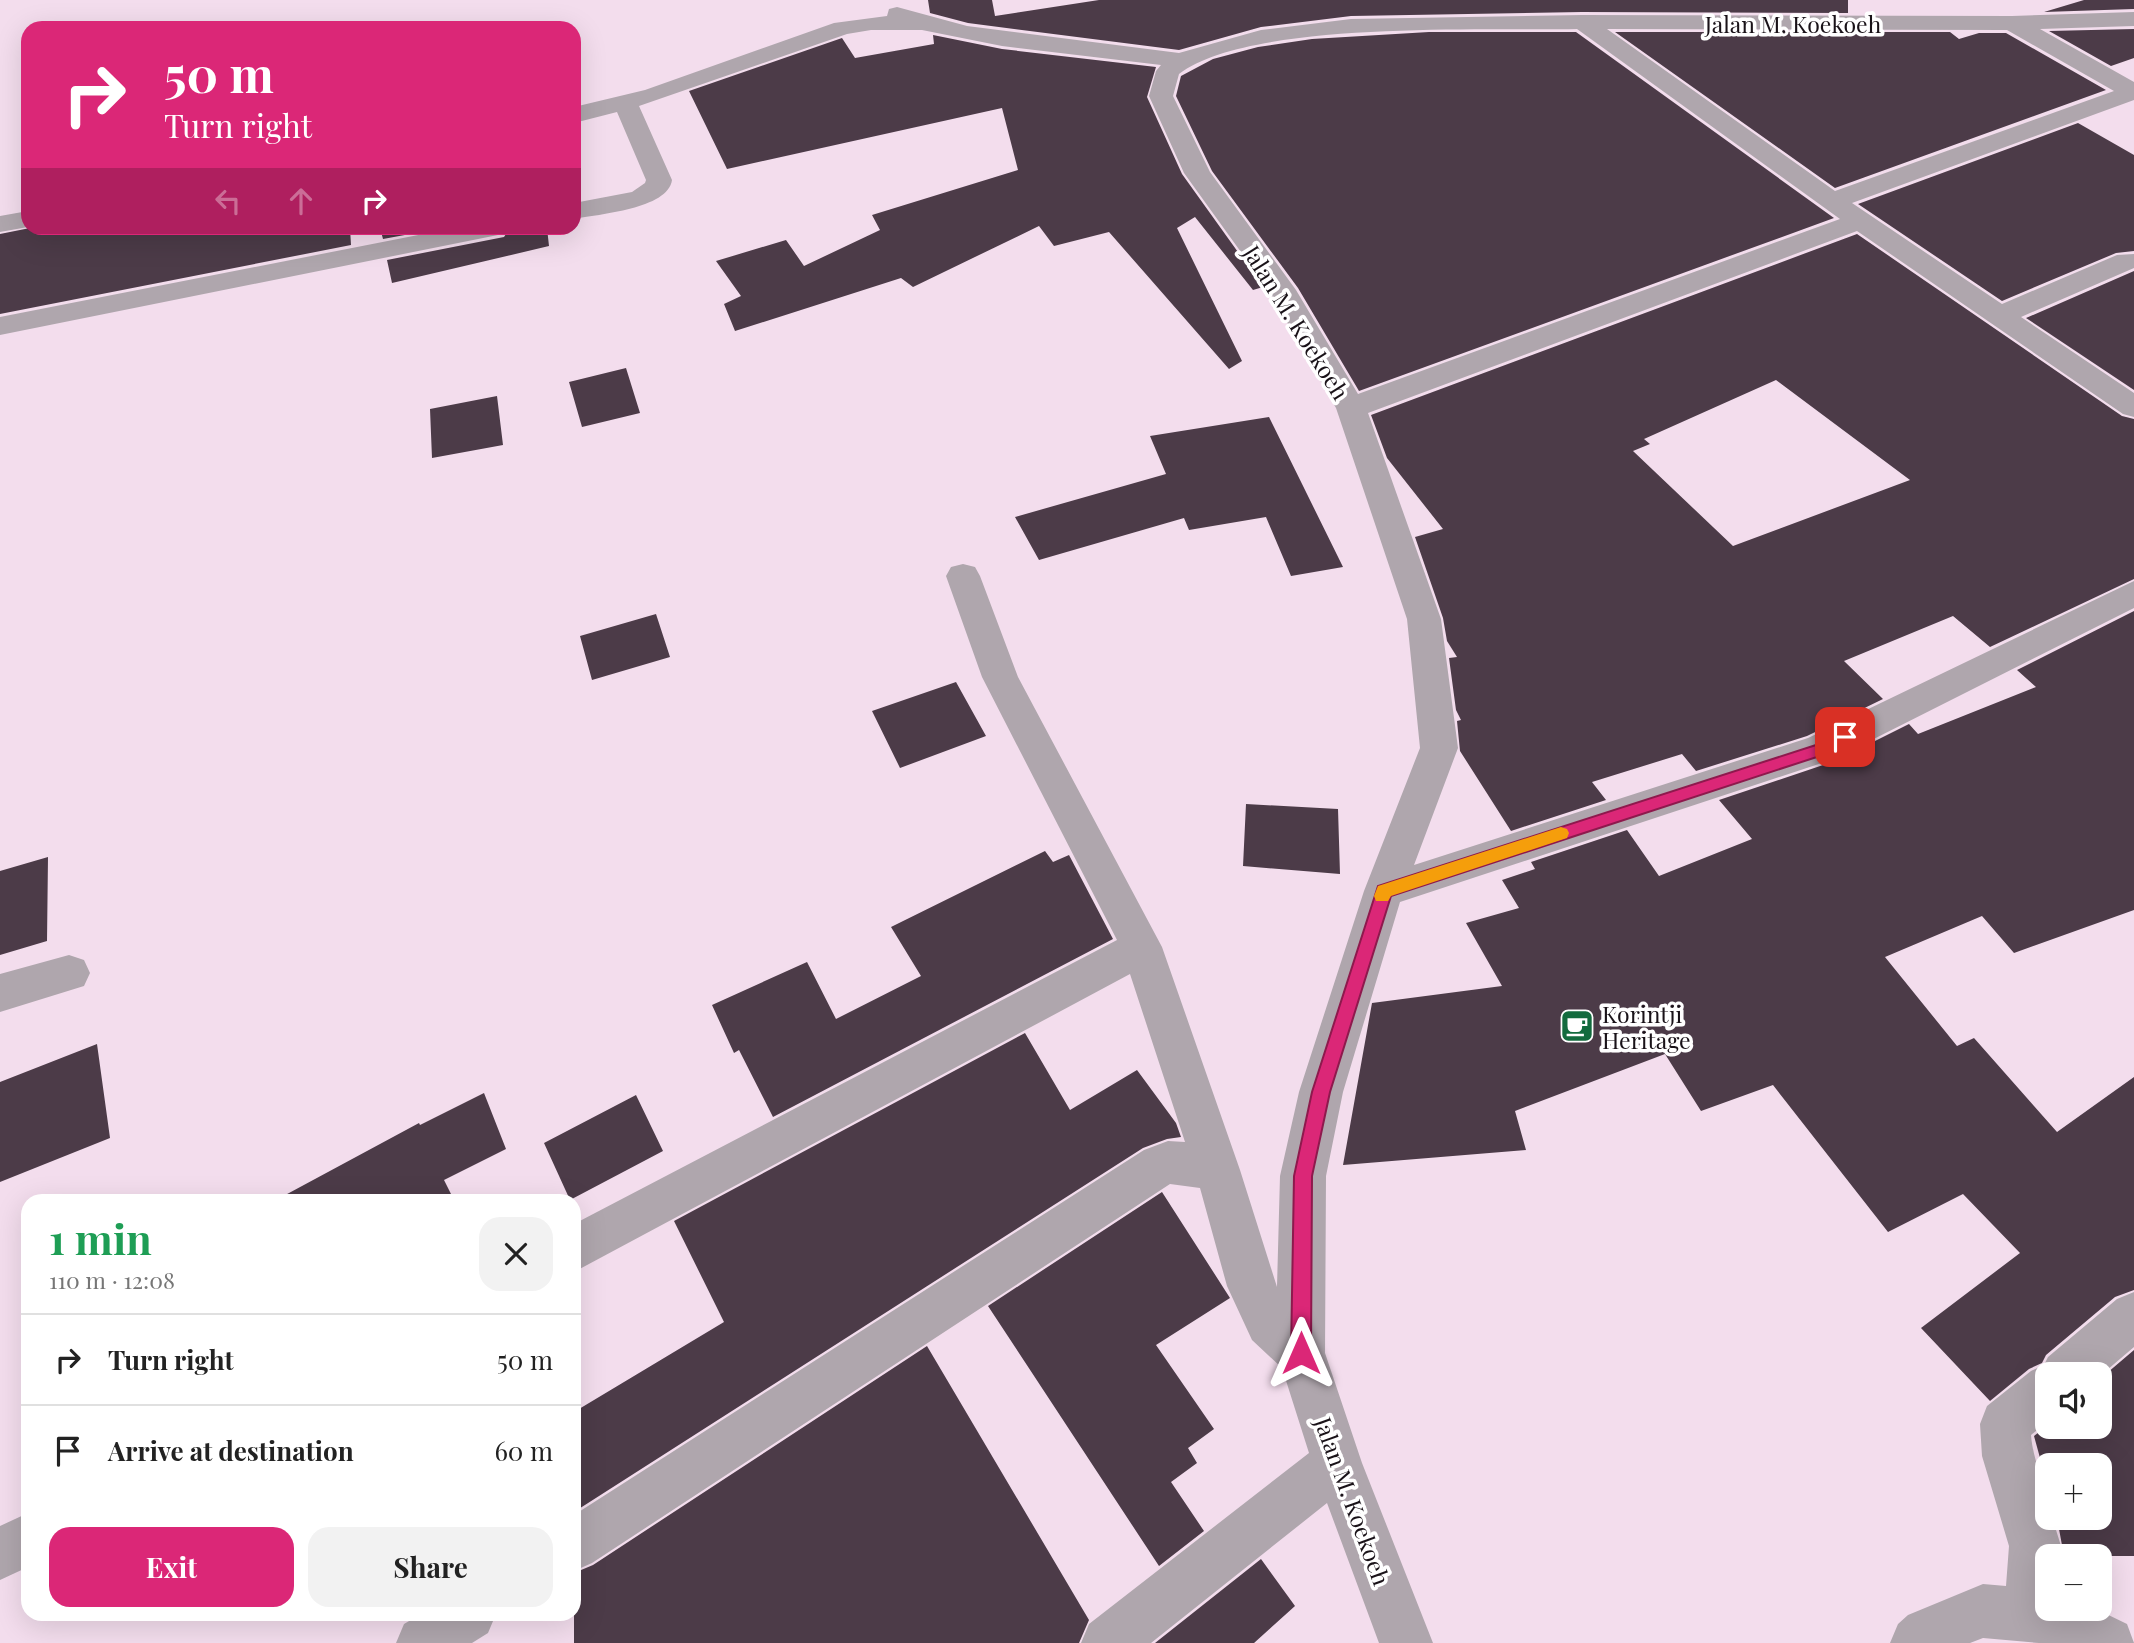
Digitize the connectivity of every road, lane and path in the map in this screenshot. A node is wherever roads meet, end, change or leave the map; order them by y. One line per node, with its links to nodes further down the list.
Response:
1 (859, 0): 5 (street)
2 (1734, 11): 4 (street, Jalan M. Koekoeh); 6 (street, Jalan M. Koekoeh)
3 (2134, 19): 6 (street, Jalan M. Koekoeh)
4 (1582, 22): 7 (street, Jalan M. Koekoeh); 10 (street)
5 (920, 23): 7 (street); 8 (street)
6 (2012, 23): 10 (street)
7 (1181, 61): 20 (street, Jalan M. Koekoeh)
8 (626, 104): 9 (street); 11 (street)
9 (581, 114)
10 (1831, 201): 13 (street)
11 (581, 210)
12 (21, 220): 14 (street)
13 (1860, 221): 17 (street); 20 (street)
14 (0, 224)
15 (458, 235): 18 (street)
16 (2127, 261): 17 (street)
17 (1998, 316): 19 (street)
18 (0, 326)
19 (2134, 407)
20 (1351, 408): 23 (street, Jalan M. Koekoeh)
21 (963, 576): 24 (street)
22 (2134, 593): 23 (street)
23 (1384, 891): 30 (street, Jalan M. Koekoeh)
24 (1142, 947): 27 (street); 28 (street)
25 (69, 973): 26 (street)
26 (0, 993)
27 (1217, 1170): 30 (street); 34 (street)
28 (581, 1245)
29 (2134, 1316): 31 (street)
30 (1301, 1353): 33 (street, Jalan M. Koekoeh)
31 (2079, 1362)
32 (2035, 1399): 37 (street)
33 (1337, 1463): 40 (street); 41 (street, Jalan M. Koekoeh)
34 (581, 1540)
35 (21, 1543): 36 (street)
36 (0, 1554)
37 (2031, 1614): 42 (street); 43 (street)
38 (457, 1621): 39 (street)
39 (423, 1643)
40 (1108, 1643)
41 (1406, 1643)
42 (1917, 1643)
43 (2108, 1643)

